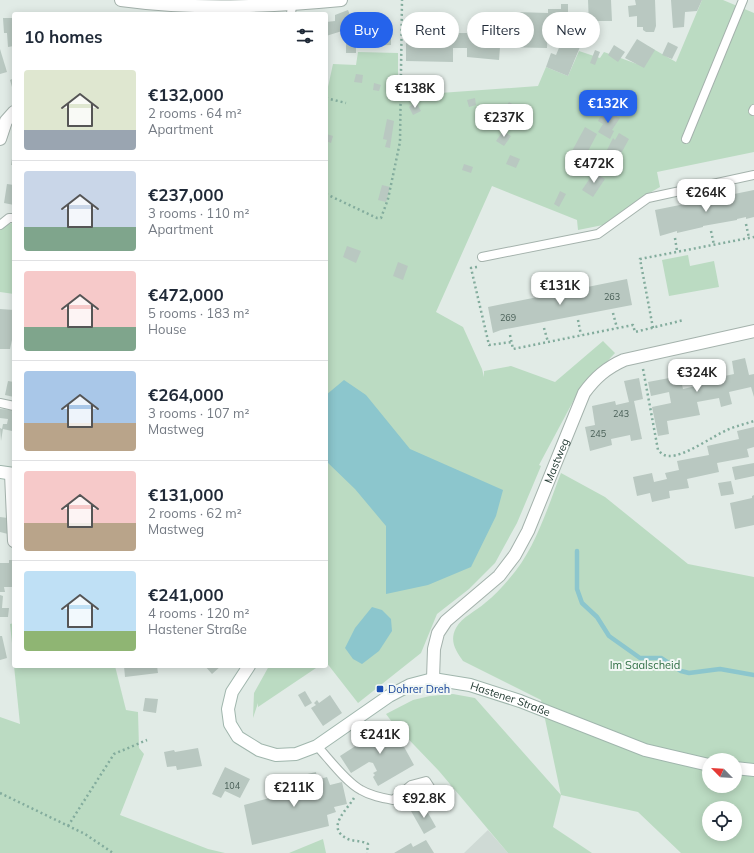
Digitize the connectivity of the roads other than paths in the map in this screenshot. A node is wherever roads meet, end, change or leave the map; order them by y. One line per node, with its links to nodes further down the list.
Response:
1 (121, 0): 5 (street)
2 (341, 0): 6 (street)
3 (743, 0): 10 (lane)
4 (211, 3): 5 (street); 6 (street)
5 (160, 6): 7 (street)
6 (292, 9)
7 (152, 12)
8 (12, 114): 9 (street)
9 (0, 139)
10 (686, 139)
11 (754, 175): 14 (lane)
12 (12, 218): 13 (lane)
13 (0, 225)
14 (482, 257)
15 (754, 331): 21 (street, Mastweg)
16 (0, 403): 17 (lane)
17 (12, 406)
18 (8, 473): 19 (street)
19 (12, 518)
20 (249, 668): 22 (street, Hastener Straße)
21 (433, 679): 22 (street, Hastener Straße); 23 (street, Hastener Straße)
22 (317, 746): 26 (lane)
23 (702, 763)
24 (742, 769): 25 (street)
25 (754, 770)
26 (441, 804)

